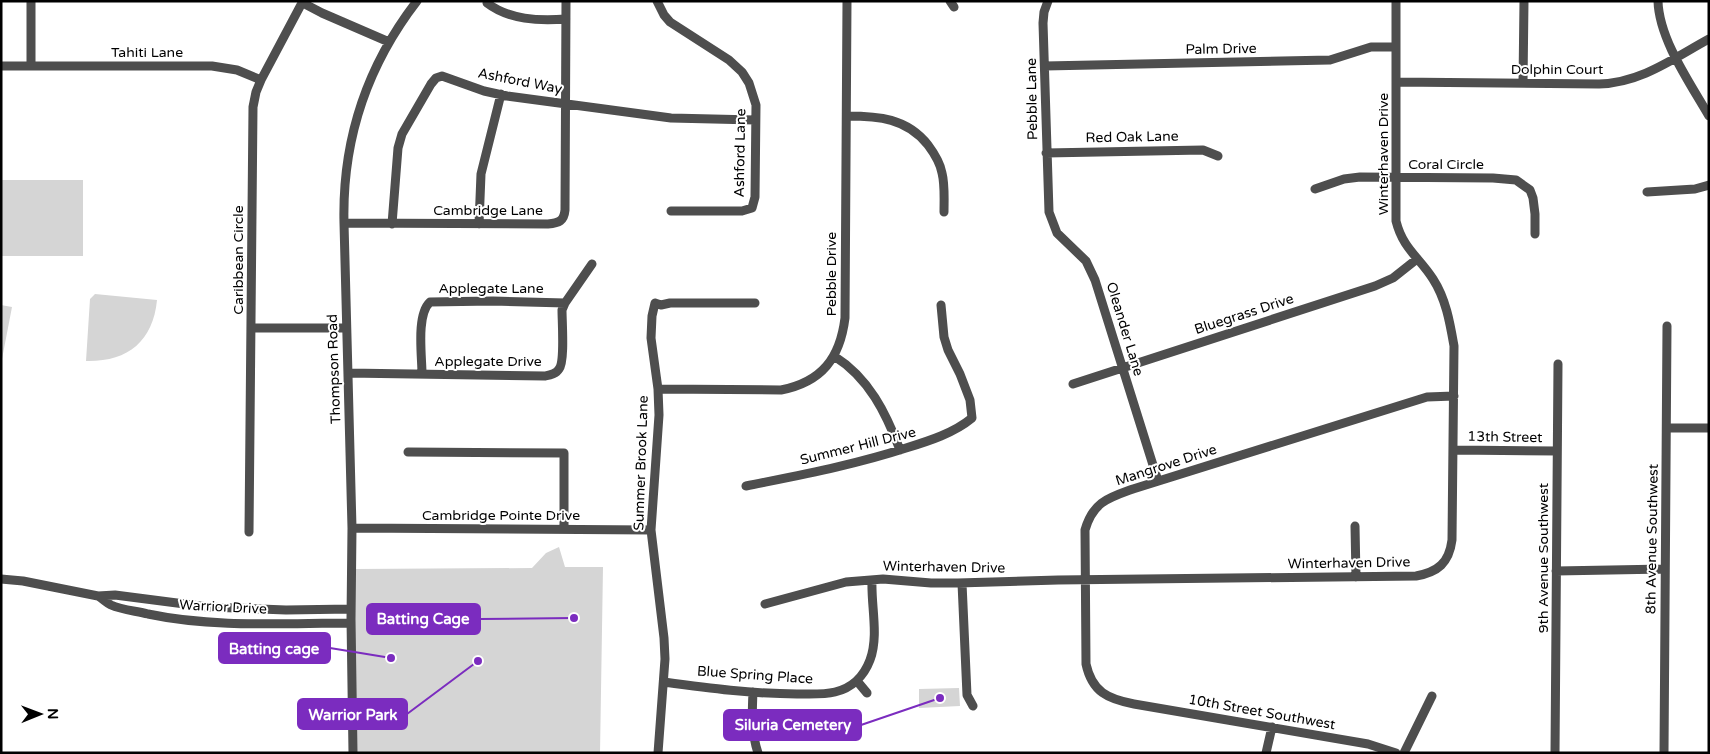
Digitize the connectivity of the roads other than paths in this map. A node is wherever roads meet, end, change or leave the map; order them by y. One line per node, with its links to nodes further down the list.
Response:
1 (31, 1): 18 (street)
2 (417, 1): 14 (street, Thompson Road)
3 (566, 1): 12 (street, Cambridge Lane)
4 (657, 1): 27 (street, Ashford Lane)
5 (847, 1): 25 (street, Pebble Drive)
6 (1048, 1): 19 (street, Pebble Lane)
7 (1396, 1): 15 (street, Winterhaven Drive)
8 (1524, 1): 22 (street)
9 (1658, 1): 16 (street)
10 (303, 2): 14 (street); 20 (street, Caribbean Circle)
11 (487, 3): 12 (street)
12 (566, 19): 24 (street, Cambridge Lane)
13 (1709, 39): 16 (street, Dolphin Court)
14 (389, 42): 37 (street, Thompson Road)
15 (1396, 47): 19 (street, Palm Drive); 21 (street, Winterhaven Drive)
16 (1677, 58): 22 (street, Dolphin Court); 26 (street)
17 (1, 66): 18 (street, Tahiti Lane)
18 (31, 66): 20 (street, Tahiti Lane)
19 (1045, 66): 28 (street, Pebble Lane)
20 (262, 80): 47 (street, Caribbean Circle)
21 (1396, 82): 22 (street, Dolphin Court); 30 (street, Winterhaven Drive)
22 (1523, 83)
23 (501, 94): 24 (street, Ashford Way); 38 (street, Ashford Way); 39 (street)
24 (566, 104): 27 (street, Ashford Way); 39 (street, Cambridge Lane)
25 (847, 116): 36 (street); 49 (street, Pebble Drive)
26 (1709, 116)
27 (755, 120): 35 (street, Ashford Lane)
28 (1046, 153): 29 (street, Red Oak Lane); 34 (street, Pebble Lane)
29 (1218, 156)
30 (1395, 177): 32 (street, Coral Circle); 40 (street, Coral Circle); 41 (street, Winterhaven Drive)
31 (1709, 186): 33 (street)
32 (1315, 189)
33 (1647, 192)
34 (1048, 198): 51 (street, Oleander Lane)
35 (671, 211)
36 (944, 212)
37 (344, 223): 38 (street, Cambridge Lane); 48 (street, Thompson Road)
38 (392, 224): 39 (street, Cambridge Lane)
39 (479, 224)
40 (1534, 234)
41 (1417, 259): 51 (street, Bluegrass Drive); 56 (street, Winterhaven Drive)
42 (592, 264): 43 (street)
43 (565, 303): 53 (street, Applegate Drive); 53 (street, Applegate Lane)
44 (755, 303): 55 (street, Summer Brook Lane)
45 (942, 305): 59 (street, Summer Hill Drive)
46 (1667, 326): 57 (street, 8th Avenue Southwest)
47 (252, 328): 48 (street); 69 (street, Caribbean Circle)
48 (346, 328): 52 (street, Thompson Road)
49 (834, 356): 55 (street, Pebble Drive); 59 (street)
50 (1558, 364): 61 (street, 9th Avenue Southwest)
51 (1123, 366): 54 (street, Bluegrass Drive); 63 (street, Oleander Lane)
52 (348, 373): 53 (street, Applegate Drive); 66 (street, Thompson Road)
53 (422, 374)
54 (1073, 384)
55 (658, 389): 68 (street, Summer Brook Lane)
56 (1454, 396): 60 (street, Winterhaven Drive); 63 (street, Mangrove Drive)
57 (1667, 428): 58 (street); 70 (street, 8th Avenue Southwest)
58 (1709, 428)
59 (900, 450): 64 (street, Summer Hill Drive)
60 (1454, 450): 61 (street, 13th Street); 72 (street, Winterhaven Drive)
61 (1556, 451): 71 (street, 9th Avenue Southwest)
62 (408, 452): 67 (street)
63 (1158, 481): 74 (street, Mangrove Drive)
64 (746, 486)
65 (1355, 526): 72 (street)
66 (352, 528): 67 (street, Cambridge Pointe Drive); 79 (street, Thompson Road)
67 (564, 529): 68 (street, Cambridge Pointe Drive)
68 (650, 530): 82 (street, Summer Brook Lane)
69 (249, 532)
70 (1665, 569): 71 (street); 96 (street, 8th Avenue Southwest)
71 (1556, 571): 95 (street, 9th Avenue Southwest)
72 (1356, 576): 74 (street, Winterhaven Drive)
73 (1, 579): 77 (street, Warrior Drive)
74 (1085, 580): 76 (street, Winterhaven Drive); 86 (street, Mangrove Drive)
75 (872, 581): 76 (street, Winterhaven Drive); 78 (street, Winterhaven Drive); 81 (street)
76 (962, 583): 87 (street)
77 (98, 596): 79 (street, Warrior Drive); 80 (street, Warrior Drive)
78 (765, 604)
79 (351, 609): 80 (street, Thompson Road)
80 (351, 623): 89 (street, Thompson Road)
81 (857, 681): 83 (street, Blue Spring Place); 84 (street)
82 (664, 682): 83 (street, Blue Spring Place); 90 (street, Summer Brook Lane)
83 (753, 692): 91 (street)
84 (868, 693)
85 (1432, 696): 94 (street)
86 (1123, 702): 88 (street, 10th Street Southwest)
87 (974, 706)
88 (1272, 728): 92 (street); 93 (street, 10th Street Southwest)
89 (353, 753)
90 (658, 753)
91 (758, 753)
92 (1266, 753)
93 (1396, 753)
94 (1404, 753)
95 (1555, 753)
96 (1664, 753)

